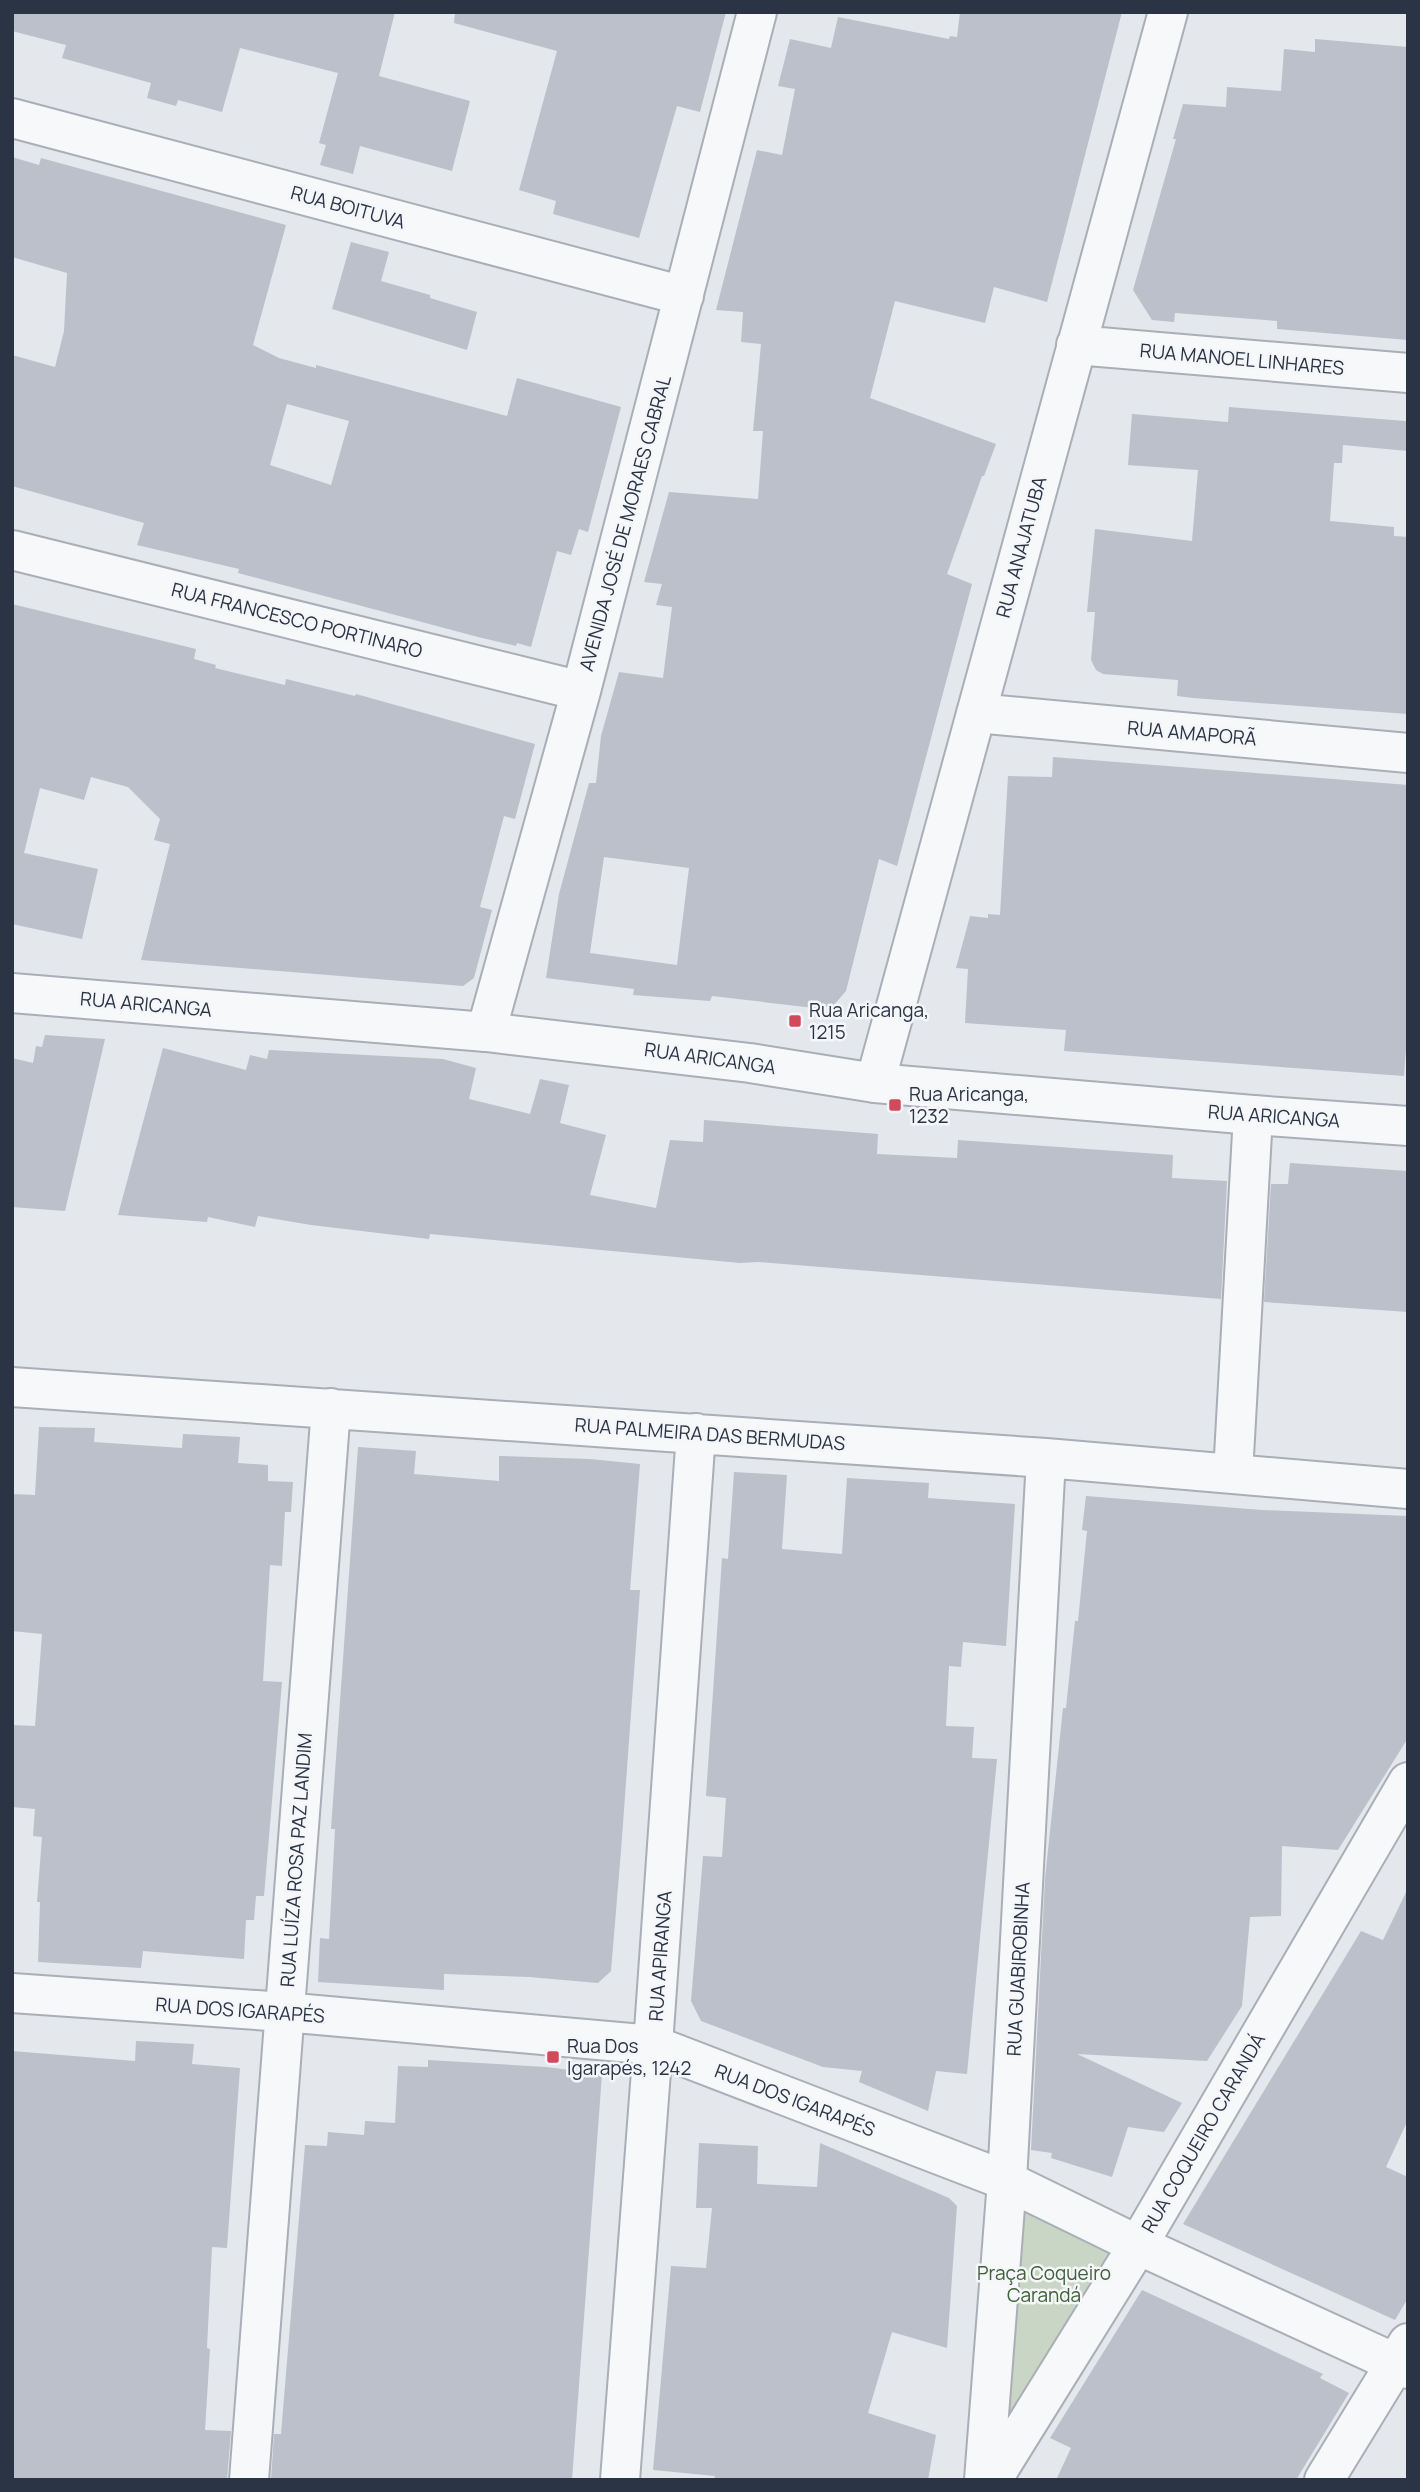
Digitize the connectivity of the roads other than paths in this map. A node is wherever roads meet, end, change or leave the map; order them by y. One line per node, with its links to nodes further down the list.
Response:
1 (757, 12): 4 (street, AVENIDA JOSÉ DE MORAES CABRAL)
2 (1168, 12): 5 (street, RUA ANAJATUBA)
3 (12, 118): 4 (street, RUA BOITUVA)
4 (684, 296): 8 (street, AVENIDA JOSÉ DE MORAES CABRAL)
5 (1076, 345): 6 (street, RUA MANOEL LINHARES); 9 (street, RUA ANAJATUBA)
6 (1408, 373)
7 (12, 550): 8 (street, RUA FRANCESCO PORTINARO)
8 (581, 691): 12 (street, AVENIDA JOSÉ DE MORAES CABRAL)
9 (976, 713): 10 (street, RUA AMAPORÃ); 13 (street, RUA ANAJATUBA)
10 (1408, 753)
11 (12, 993): 12 (street, RUA ARICANGA)
12 (486, 1032): 13 (street, RUA ARICANGA)
13 (875, 1083): 14 (street, RUA ARICANGA)
14 (1253, 1115): 15 (street, RUA ARICANGA); 20 (street)
15 (1408, 1126)
16 (12, 1387): 17 (street, RUA PALMEIRA DAS BERMUDAS)
17 (331, 1408): 18 (street, RUA PALMEIRA DAS BERMUDAS); 24 (street, RUA LUÍZA ROSA PAZ LANDIM)
18 (696, 1433): 19 (street, RUA PALMEIRA DAS BERMUDAS); 25 (street, RUA APIRANGA)
19 (1046, 1458): 20 (street, RUA PALMEIRA DAS BERMUDAS); 26 (street, RUA GUABIROBINHA)
20 (1233, 1474): 21 (street, RUA PALMEIRA DAS BERMUDAS)
21 (1408, 1489)
22 (1408, 1782): 27 (street, RUA COQUEIRO CARANDÁ)
23 (12, 1993): 24 (street, RUA DOS IGARAPÉS)
24 (284, 2012): 25 (street, RUA DOS IGARAPÉS); 29 (street, RUA LUÍZA ROSA PAZ LANDIM)
25 (653, 2045): 26 (street, RUA DOS IGARAPÉS); 30 (street, RUA APIRANGA)
26 (1007, 2181): 27 (street, RUA DOS IGARAPÉS); 31 (street, RUA GUABIROBINHA)
27 (1138, 2245): 28 (street, RUA DOS IGARAPÉS); 32 (street, RUA COQUEIRO CARANDÁ)
28 (1404, 2359): 33 (street)
29 (249, 2480)
30 (620, 2480)
31 (984, 2480)
32 (992, 2480)
33 (1324, 2480)

